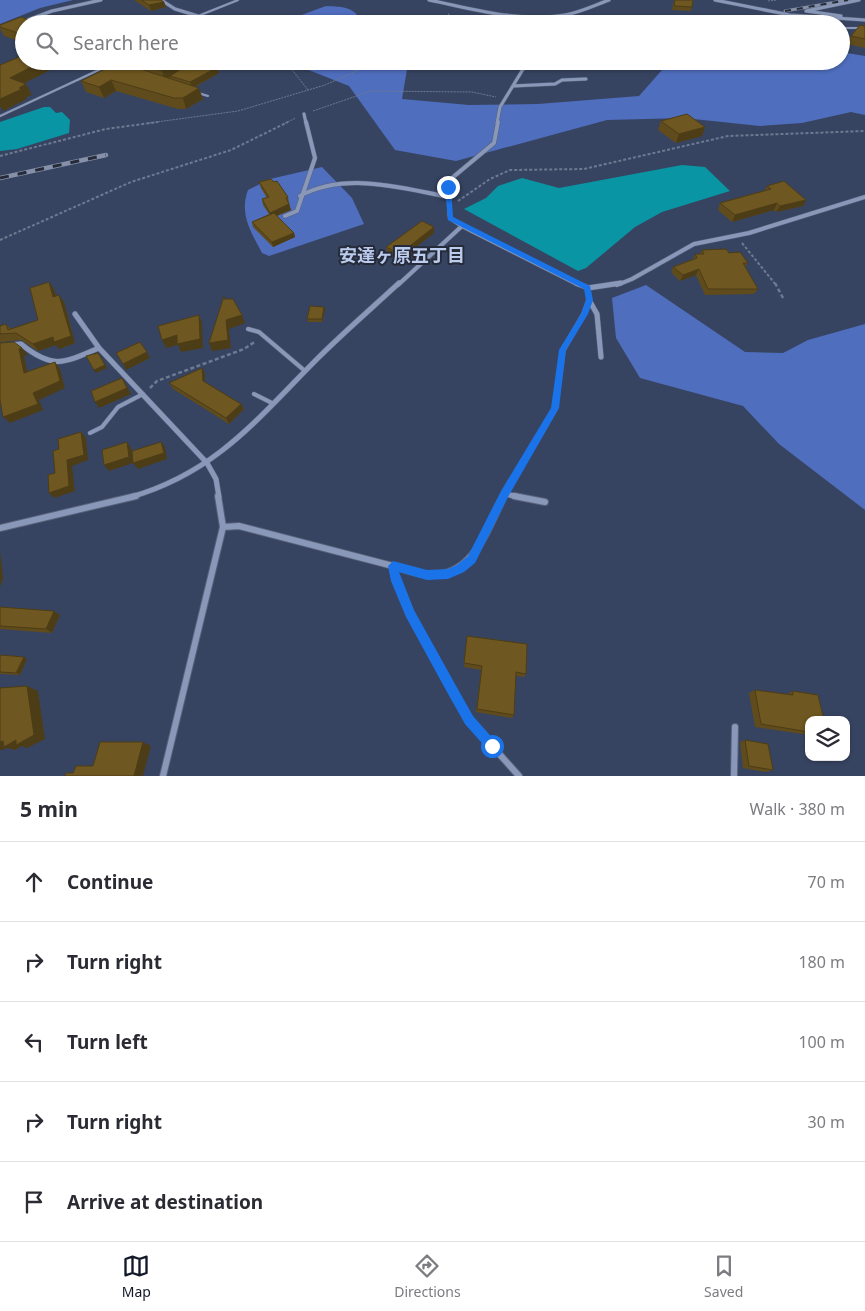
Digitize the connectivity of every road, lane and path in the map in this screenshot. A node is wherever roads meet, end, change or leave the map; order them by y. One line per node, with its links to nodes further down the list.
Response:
1 (101, 0): 9 (street)
2 (160, 0): 10 (street)
3 (238, 0): 11 (lane)
4 (429, 0): 12 (street)
5 (609, 0): 8 (street)
6 (715, 0): 14 (street)
7 (859, 0): 15 (street)
8 (575, 13): 13 (street)
9 (41, 15)
10 (195, 15)
11 (200, 15)
12 (507, 15)
13 (558, 15)
14 (794, 15)
15 (830, 15)
16 (850, 18): 18 (street)
17 (850, 20): 18 (street)
18 (860, 20): 19 (street)
19 (865, 20)
20 (850, 28): 21 (lane)
21 (865, 28)
22 (101, 70): 33 (lane)
23 (292, 70): 28 (path)
24 (359, 70): 28 (path)
25 (523, 70): 27 (street)
26 (586, 79): 27 (street)
27 (513, 86): 31 (street)
28 (308, 90): 35 (path)
29 (190, 91): 30 (lane)
30 (208, 96)
31 (504, 100): 32 (path); 37 (street)
32 (304, 114): 36 (street); 43 (path)
33 (0, 116)
34 (865, 131): 39 (path)
35 (0, 156)
36 (300, 196): 37 (street); 40 (street)
37 (448, 197): 39 (street)
38 (865, 197): 42 (street)
39 (448, 207): 41 (street)
40 (285, 216)
41 (462, 226): 44 (street); 53 (street)
42 (735, 235): 44 (street); 45 (path)
43 (0, 240)
44 (588, 288): 46 (street)
45 (783, 298)
46 (589, 300): 52 (street); 59 (street)
47 (75, 314): 51 (street)
48 (248, 329): 49 (lane)
49 (263, 335): 53 (lane); 54 (path)
50 (0, 346): 51 (street)
51 (99, 348): 54 (street)
52 (601, 357)
53 (305, 371): 56 (street)
54 (143, 394): 57 (lane); 58 (street)
55 (254, 394): 56 (lane)
56 (272, 403): 58 (street)
57 (90, 433)
58 (207, 463): 61 (street); 62 (street)
59 (504, 494): 60 (street); 63 (street)
60 (545, 502)
61 (223, 526): 63 (street); 65 (street)
62 (0, 528)
63 (393, 566): 66 (street)
64 (735, 727): 67 (street)
65 (163, 776)
66 (519, 776)
67 (734, 776)

